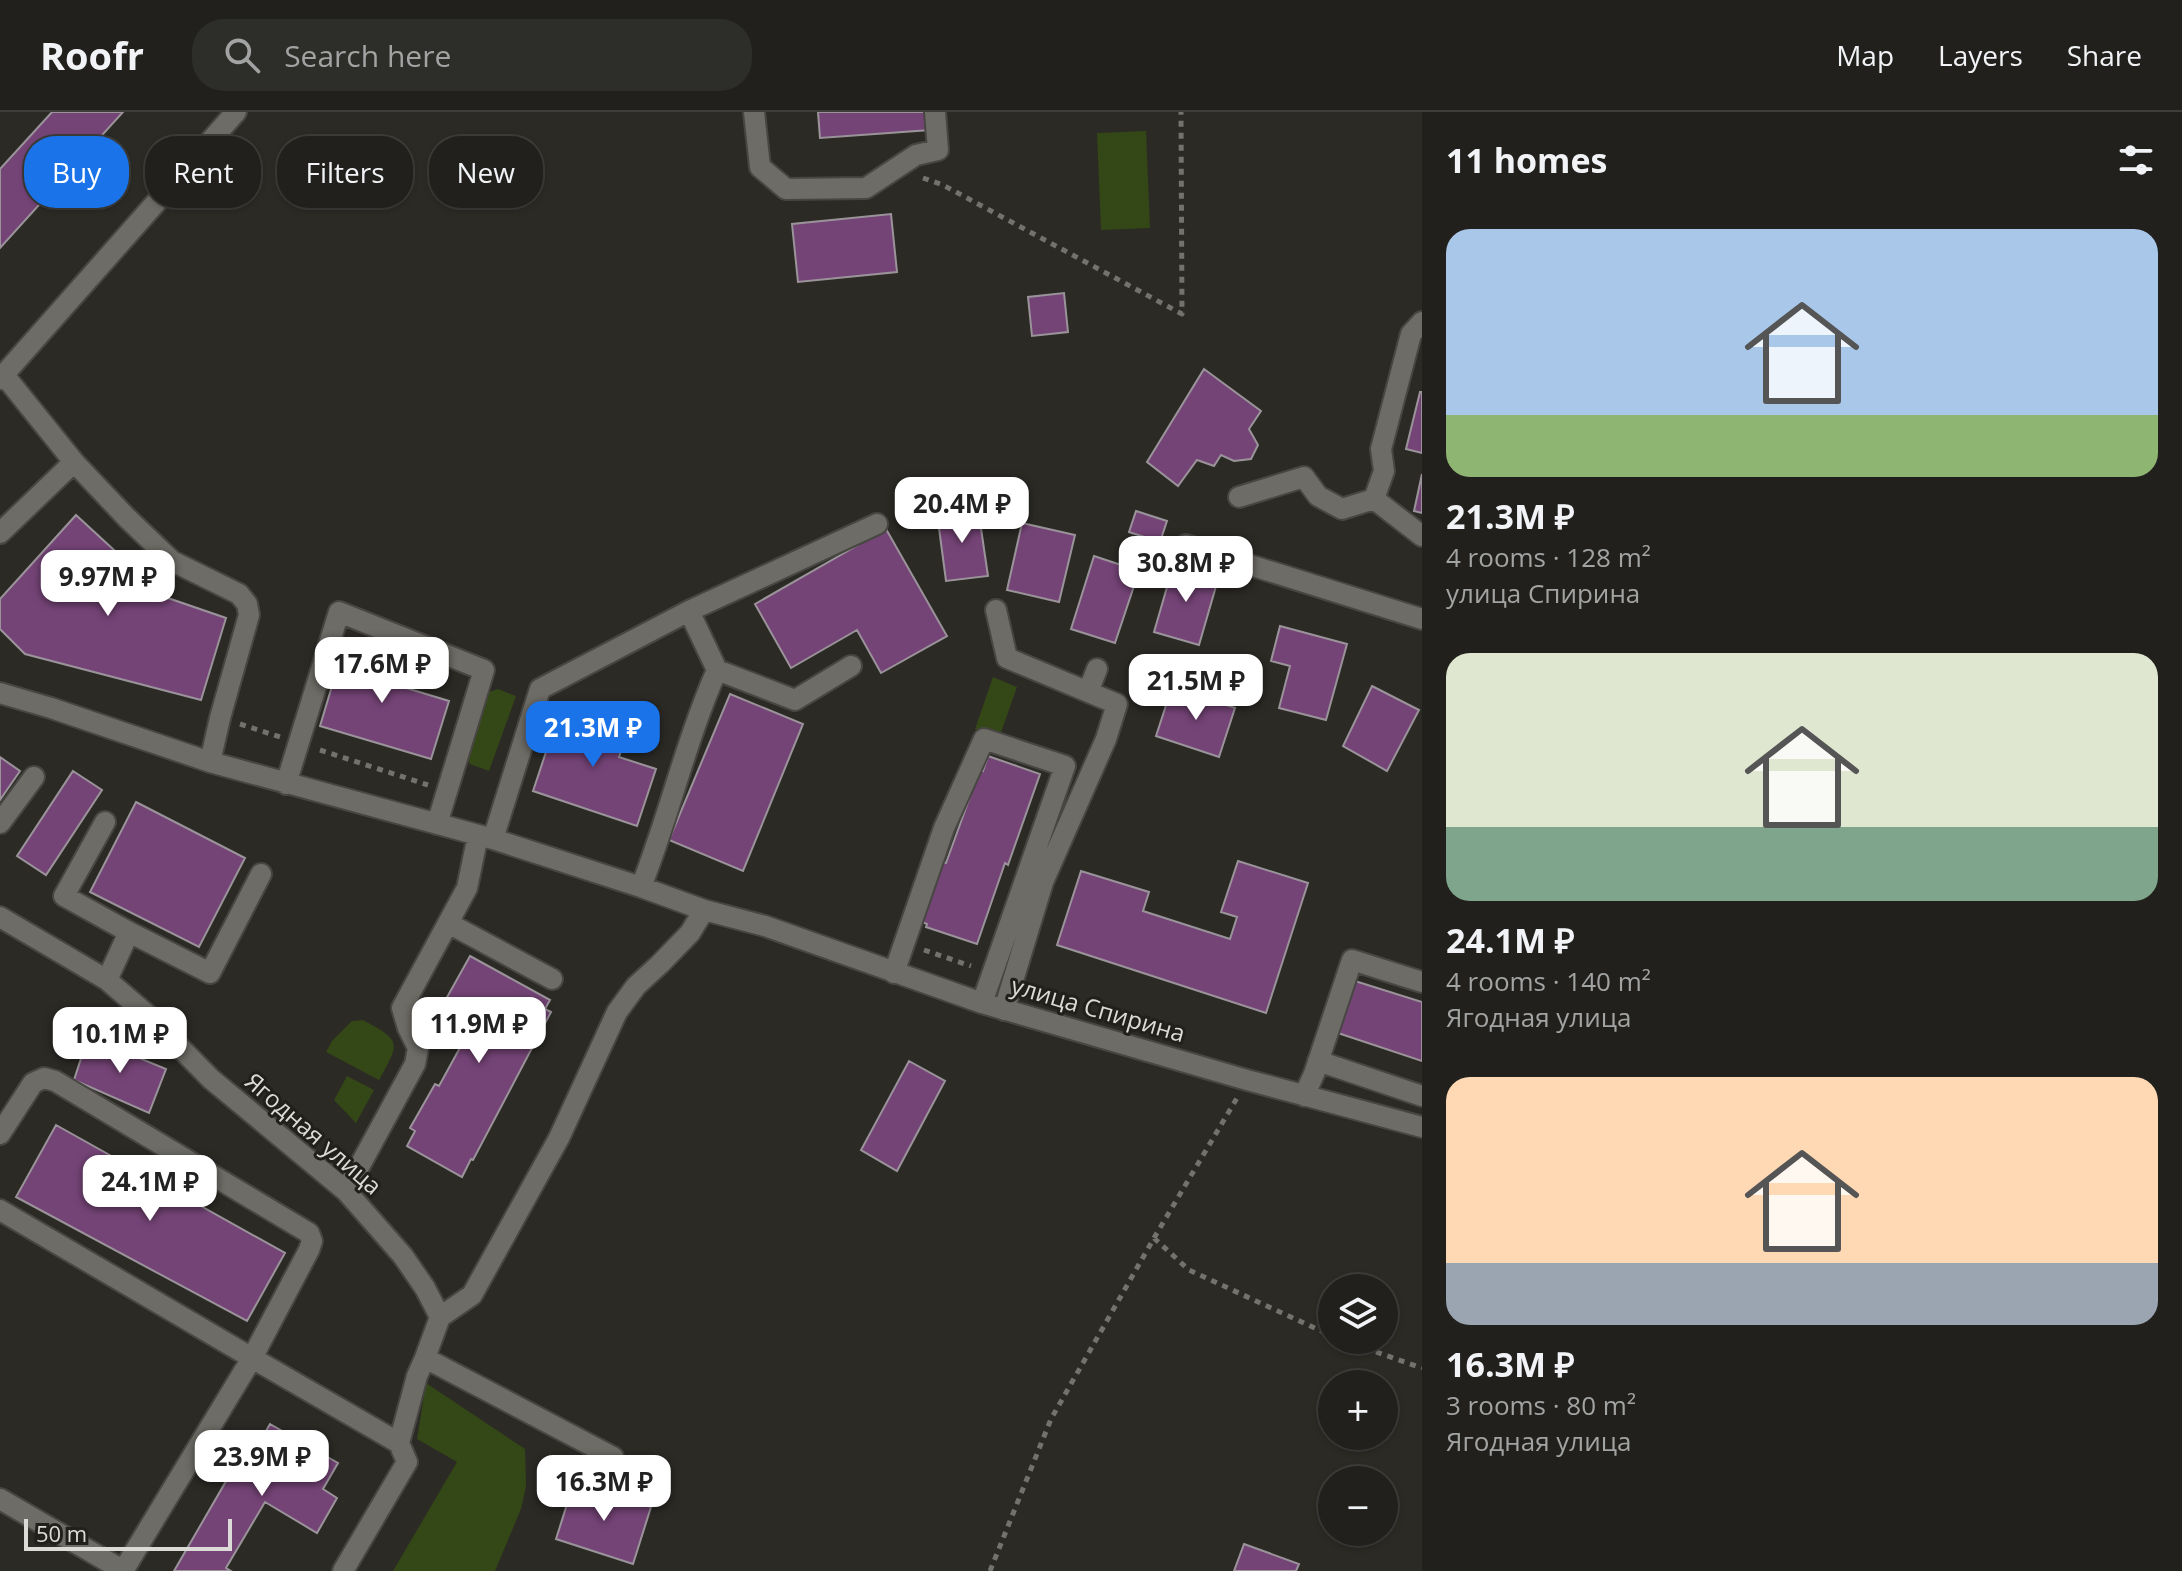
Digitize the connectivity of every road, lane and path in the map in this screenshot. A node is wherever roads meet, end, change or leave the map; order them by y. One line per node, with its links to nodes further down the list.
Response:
1 (236, 112): 7 (street)
2 (754, 112): 5 (street)
3 (935, 112): 5 (street)
4 (1181, 112): 5 (path)
5 (896, 169)
6 (1422, 322): 10 (street)
7 (2, 377): 8 (street)
8 (74, 462): 12 (street); 23 (street)
9 (1239, 497): 10 (street)
10 (1374, 499): 13 (street)
11 (877, 524): 16 (street)
12 (0, 533)
13 (1422, 536)
14 (1186, 545): 17 (street)
15 (996, 610): 21 (street)
16 (689, 611): 20 (street); 32 (street)
17 (1422, 619)
18 (851, 666): 20 (street)
19 (1097, 669): 21 (street)
20 (717, 670): 34 (street)
21 (1088, 692): 46 (street)
22 (0, 693): 25 (street, улица Спирина)
23 (220, 718): 24 (path); 25 (street)
24 (298, 744): 27 (street); 28 (path); 28 (street)
25 (210, 762): 27 (street, улица Спирина)
26 (34, 777): 30 (street)
27 (286, 784): 31 (street, улица Спирина)
28 (447, 791): 31 (street)
29 (105, 822): 38 (street)
30 (0, 823)
31 (437, 824): 32 (street, улица Спирина)
32 (485, 837): 34 (street, улица Спирина); 37 (street)
33 (261, 874): 38 (street)
34 (641, 887): 35 (street, улица Спирина)
35 (704, 910): 40 (street, улица Спирина); 56 (street)
36 (0, 917): 43 (street, Ягодная улица)
37 (448, 923): 42 (street); 53 (street)
38 (129, 932): 43 (street)
39 (904, 943): 40 (street); 41 (path); 41 (street)
40 (894, 973): 45 (street, улица Спирина)
41 (992, 973): 45 (street)
42 (552, 979)
43 (107, 980): 53 (street, Ягодная улица)
44 (1422, 982): 47 (street)
45 (982, 1003): 46 (street, улица Спирина)
46 (1004, 1010): 48 (street, улица Спирина)
47 (1318, 1061): 49 (street); 50 (street)
48 (1247, 1080): 49 (street, улица Спирина); 55 (path)
49 (1304, 1096): 51 (street, улица Спирина)
50 (1422, 1096)
51 (1422, 1127)
52 (0, 1134): 59 (street)
53 (346, 1191): 56 (street, Ягодная улица)
54 (0, 1210): 59 (street)
55 (1154, 1238): 57 (path); 67 (path)
56 (440, 1317): 60 (street)
57 (1318, 1330)
58 (1382, 1354): 61 (path)
59 (252, 1358): 62 (street); 65 (street)
60 (425, 1358): 62 (street); 63 (street)
61 (1422, 1368)
62 (399, 1443): 66 (street)
63 (613, 1457)
64 (0, 1499): 65 (street)
65 (124, 1571)
66 (343, 1571)
67 (990, 1571)

